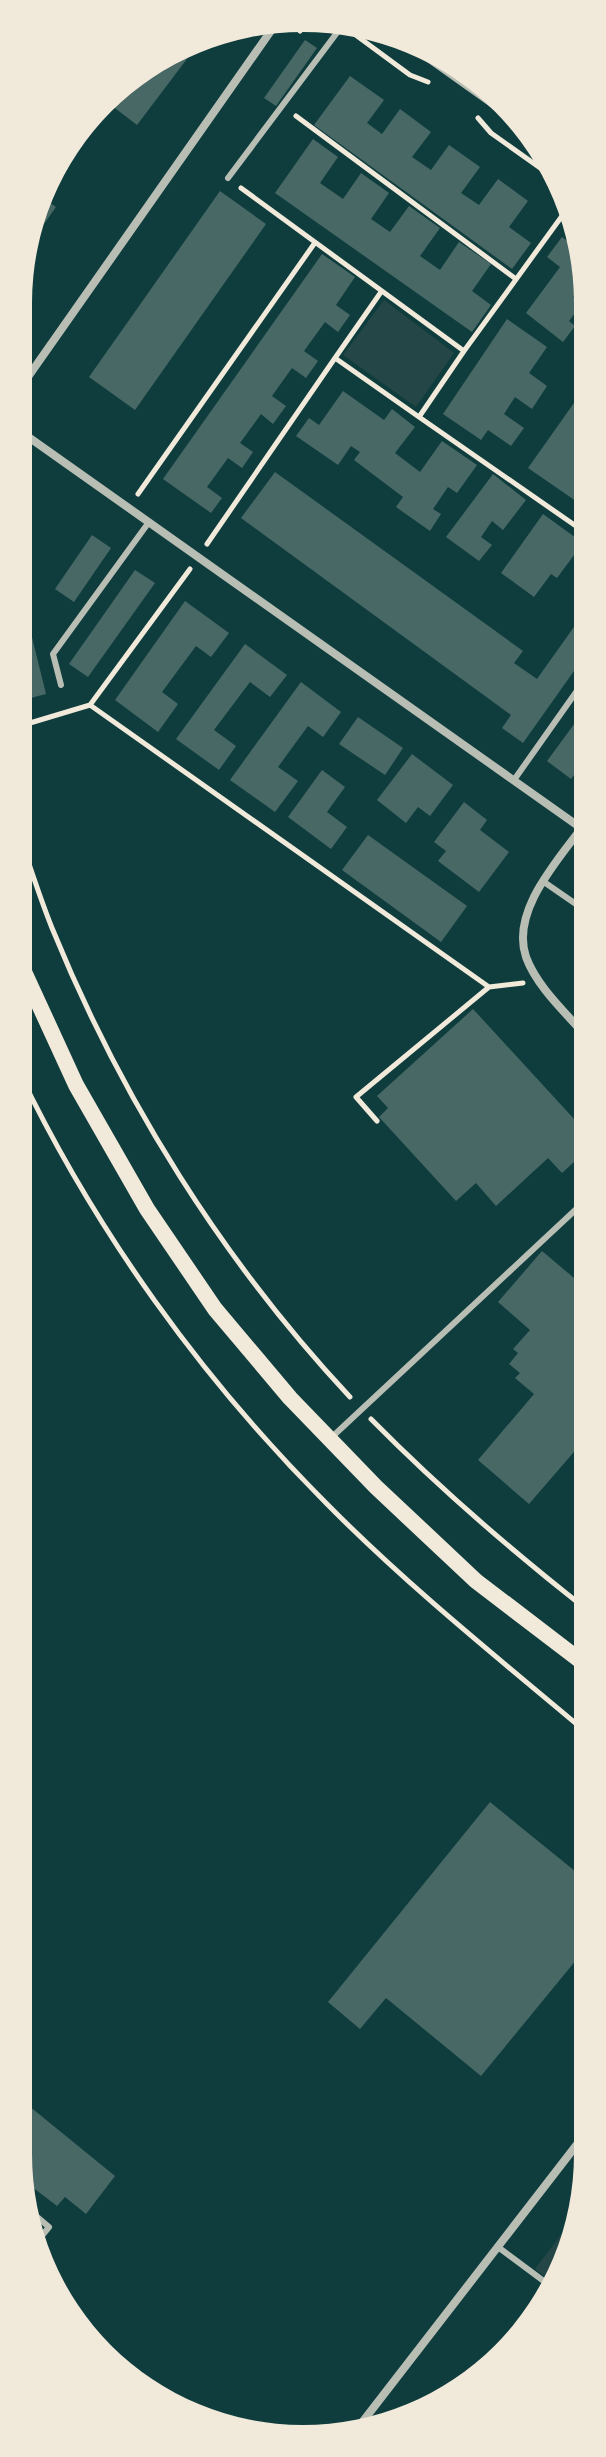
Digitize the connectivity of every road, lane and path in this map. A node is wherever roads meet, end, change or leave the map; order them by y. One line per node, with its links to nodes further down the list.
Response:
1 (269, 34): 15 (street)
2 (336, 34): 5 (lane)
3 (365, 39): 4 (path)
4 (431, 83)
5 (282, 106): 8 (lane); 11 (path)
6 (476, 115): 7 (path)
7 (535, 164)
8 (228, 178): 10 (path)
9 (561, 218): 11 (path)
10 (314, 244): 12 (path); 18 (path)
11 (517, 279): 13 (path)
12 (381, 292): 13 (path); 14 (path)
13 (464, 351): 16 (path)
14 (335, 358): 16 (path); 21 (path)
15 (32, 371)
16 (419, 417): 20 (path)
17 (32, 440): 18 (street)
18 (128, 508): 19 (street)
19 (149, 522): 21 (street); 22 (lane)
20 (574, 525)
21 (198, 558): 24 (path); 26 (street)
22 (61, 685)
23 (574, 695): 26 (lane)
24 (90, 705): 25 (path); 33 (path)
25 (32, 722)
26 (514, 780): 27 (street)
27 (574, 819)
28 (574, 838): 30 (street)
29 (32, 870): 39 (path)
30 (544, 882): 31 (lane); 32 (street)
31 (574, 903)
32 (540, 981): 33 (path); 35 (street)
33 (489, 987): 37 (path)
34 (32, 989): 40 (main road)
35 (574, 1022)
36 (32, 1099): 43 (path)
37 (377, 1121)
38 (574, 1211): 39 (lane)
39 (361, 1410): 40 (lane); 41 (path)
40 (329, 1440): 42 (main road)
41 (574, 1599)
42 (574, 1656)
43 (574, 1722)
44 (574, 2148): 45 (street)
45 (498, 2247): 46 (lane); 47 (street)
46 (543, 2280)
47 (366, 2417)

